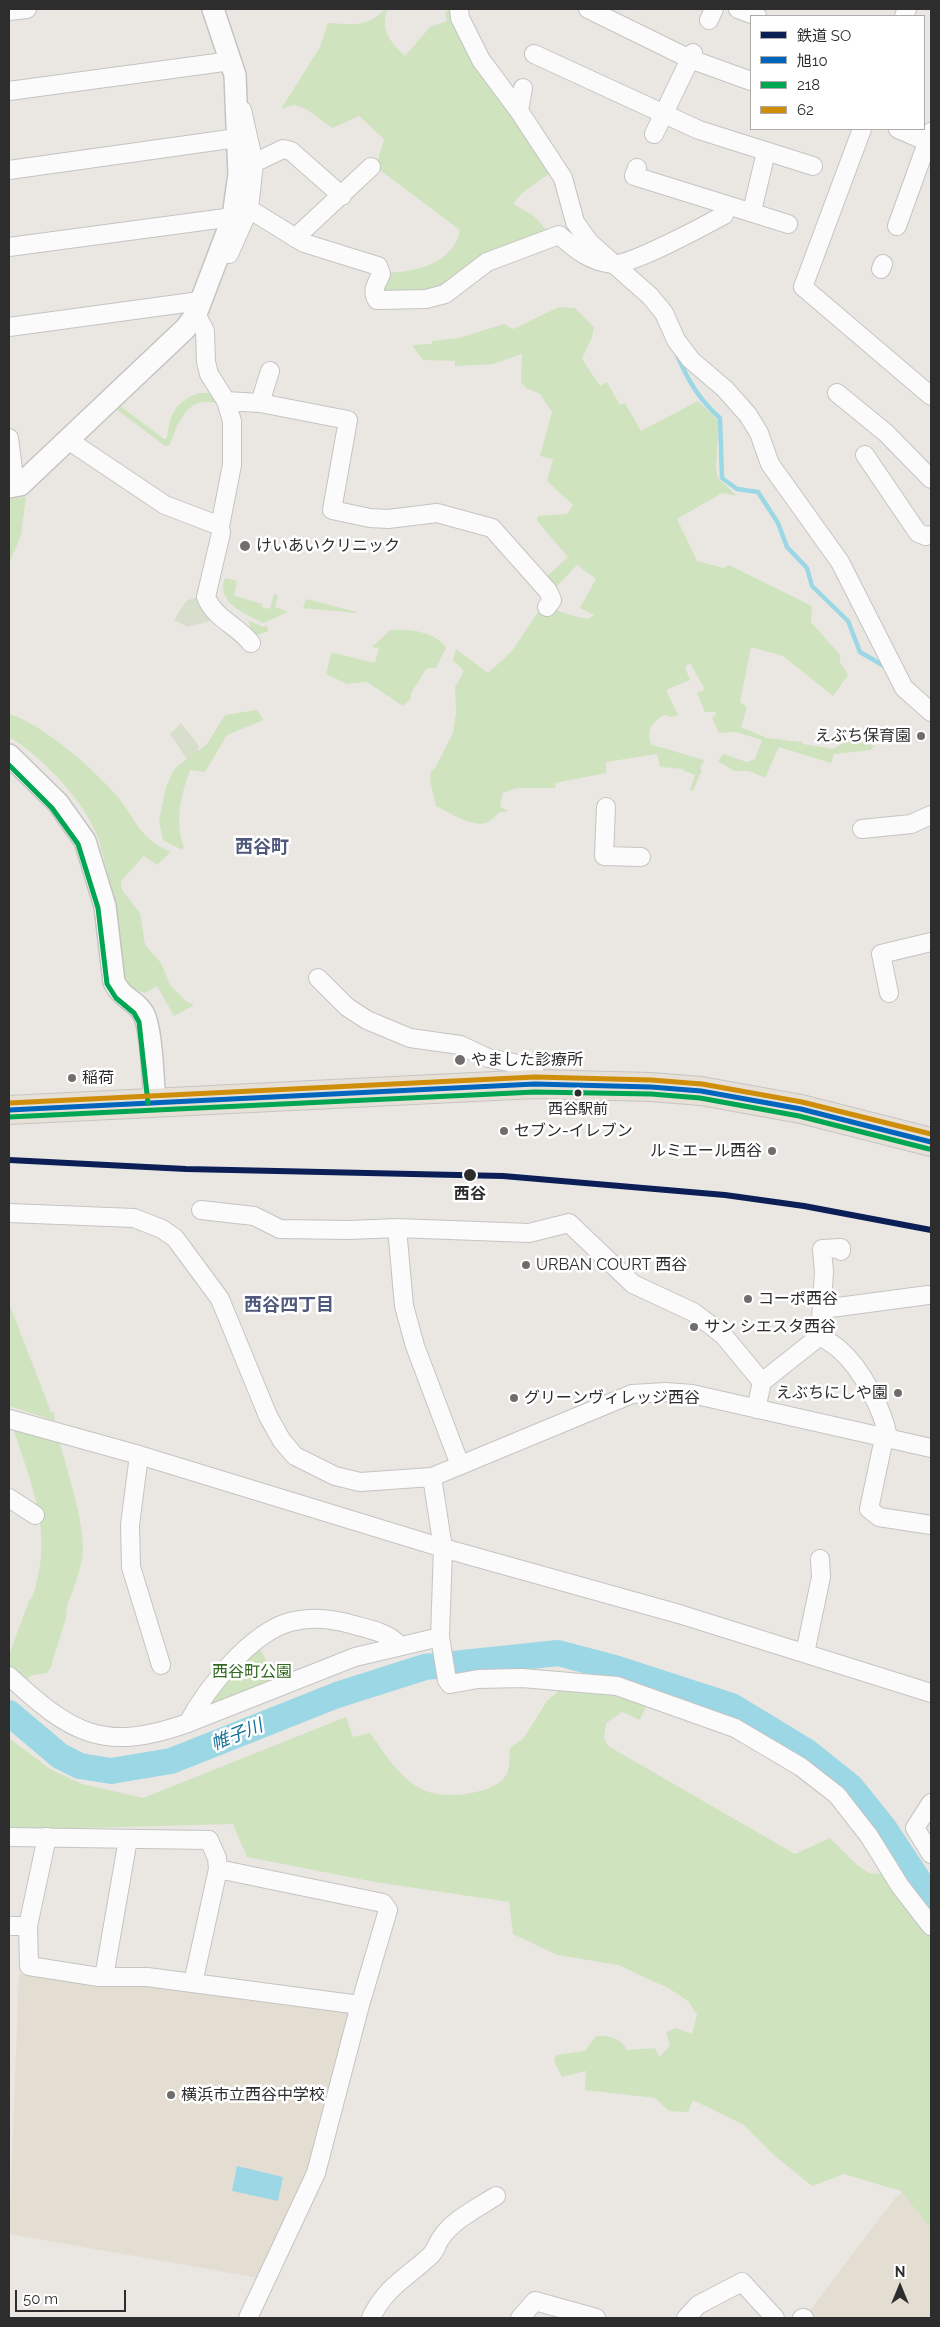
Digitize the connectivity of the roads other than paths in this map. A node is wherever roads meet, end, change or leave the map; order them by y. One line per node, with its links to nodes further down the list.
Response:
1 (28, 9): 6 (street)
2 (213, 9): 10 (street)
3 (459, 9): 15 (street)
4 (588, 9): 9 (street)
5 (738, 9): 7 (street)
6 (9, 11)
7 (754, 15)
8 (534, 54): 16 (street)
9 (691, 56): 11 (street); 16 (street)
10 (231, 61): 13 (street); 14 (street)
11 (750, 81)
12 (523, 88): 15 (street)
13 (9, 91)
14 (235, 108): 21 (street); 23 (street)
15 (519, 111): 36 (street)
16 (664, 114): 19 (street); 22 (street)
17 (861, 130): 41 (street)
18 (902, 130): 20 (street)
19 (654, 134)
20 (929, 137): 33 (street)
21 (237, 138): 27 (street); 30 (street)
22 (766, 152): 24 (street); 29 (street)
23 (254, 163): 28 (street); 30 (street)
24 (813, 166)
25 (371, 167): 28 (street)
26 (637, 168): 29 (street)
27 (9, 170)
28 (342, 196): 34 (street)
29 (752, 211): 32 (street)
30 (241, 213): 34 (street); 35 (street); 37 (street)
31 (724, 215): 36 (street)
32 (788, 224)
33 (897, 226)
34 (295, 238): 36 (street)
35 (9, 247)
36 (614, 265): 53 (street)
37 (198, 308): 38 (street); 42 (street); 45 (street)
38 (9, 327)
39 (270, 371): 43 (street)
40 (837, 393): 47 (street)
41 (931, 396)
42 (226, 401): 43 (street); 49 (street)
43 (260, 403): 51 (street)
44 (9, 438): 48 (street)
45 (68, 440): 48 (street); 49 (street)
46 (865, 456): 50 (street)
47 (931, 479)
48 (12, 486)
49 (220, 526): 52 (street)
50 (931, 535)
51 (547, 607)
52 (251, 643)
53 (931, 712)
54 (9, 755): 63 (street)
55 (606, 807): 58 (street)
56 (931, 815): 57 (street)
57 (862, 829)
58 (642, 857)
59 (931, 942): 61 (street)
60 (318, 978): 62 (street)
61 (889, 993)
62 (535, 1084): 63 (highway); 65 (highway)
63 (155, 1102): 64 (highway)
64 (9, 1110)
65 (931, 1142)
66 (201, 1210): 68 (street)
67 (9, 1213): 80 (street)
68 (397, 1228): 73 (street); 79 (street)
69 (841, 1251): 71 (street)
70 (928, 1295): 71 (street)
71 (823, 1309): 72 (street)
72 (820, 1336): 73 (street); 76 (street)
73 (762, 1382): 74 (street)
74 (756, 1409): 76 (street); 79 (street)
75 (9, 1419): 78 (street)
76 (886, 1438): 77 (street); 83 (street)
77 (931, 1448)
78 (139, 1455): 84 (street); 89 (street)
79 (460, 1465): 80 (street)
80 (432, 1477): 84 (street)
81 (9, 1498): 82 (street)
82 (35, 1516)
83 (931, 1525)
84 (443, 1548): 86 (street); 88 (street)
85 (820, 1559): 88 (street)
86 (441, 1641): 87 (street); 101 (street)
87 (400, 1645): 92 (street); 92 (street)
88 (805, 1652): 91 (street)
89 (161, 1665)
90 (9, 1676): 92 (street)
91 (931, 1693)
92 (188, 1723)
93 (931, 1803): 97 (street)
94 (9, 1837): 95 (street)
95 (46, 1837): 96 (street); 100 (street)
96 (128, 1839): 98 (street); 102 (street)
97 (931, 1854)
98 (218, 1869): 103 (street); 104 (street)
99 (9, 1926): 100 (street)
100 (28, 1926): 102 (street)
101 (931, 1926)
102 (104, 1977): 103 (street)
103 (193, 1983): 104 (street)
104 (360, 2005): 106 (street)
105 (496, 2196): 107 (street)
106 (248, 2318)
107 (371, 2318)
108 (520, 2318): 109 (street)
109 (596, 2318)
110 (686, 2318): 111 (street)
111 (775, 2318)

